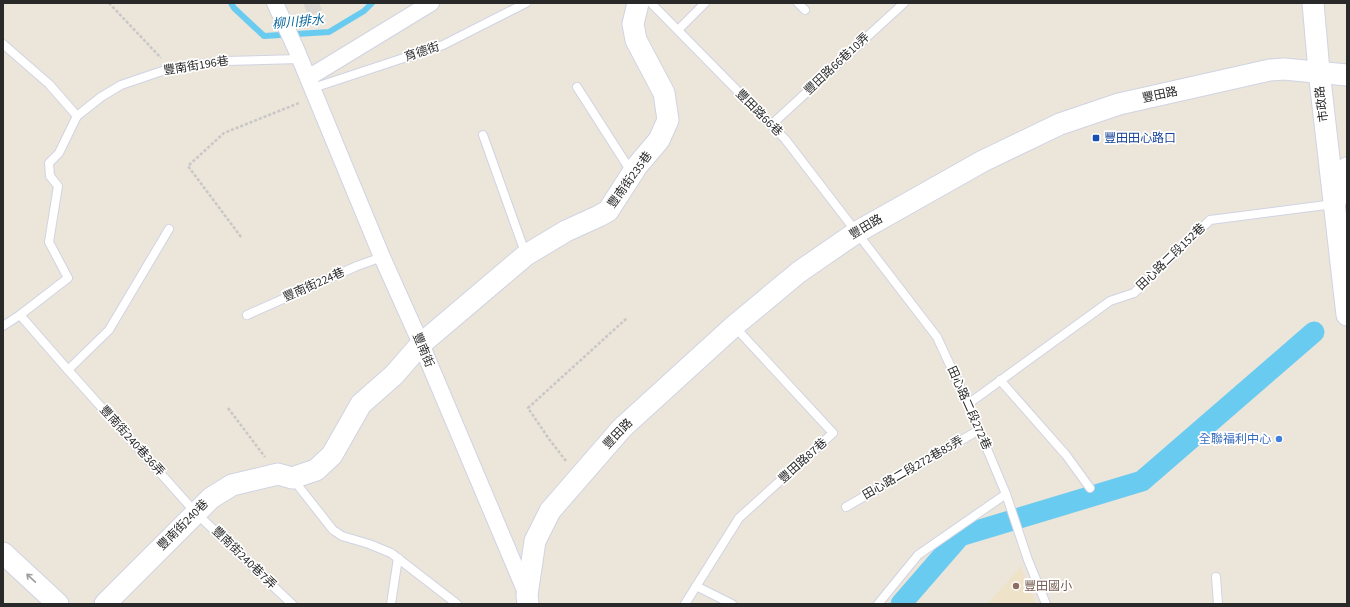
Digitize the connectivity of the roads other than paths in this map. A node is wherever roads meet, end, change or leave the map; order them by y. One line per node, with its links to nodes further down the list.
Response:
1 (431, 3): 16 (street)
2 (526, 3): 16 (lane, 育德街)
3 (638, 3): 22 (street, 豐南街235巷)
4 (652, 3): 11 (lane, 豐田路66巷)
5 (705, 3): 11 (lane)
6 (798, 3): 10 (lane)
7 (904, 3): 19 (lane, 豐田路66巷10弄)
8 (1314, 3): 14 (street, 市政路)
9 (278, 10): 13 (street, 豐南街)
10 (805, 10)
11 (678, 30): 19 (lane, 豐田路66巷)
12 (3, 44): 18 (lane)
13 (298, 54): 16 (street, 豐南街); 18 (lane, 豐南街196巷)
14 (1318, 71): 15 (street, 豐田路); 23 (street, 市政路); 25 (street, 豐田路)
15 (1347, 75)
16 (312, 87): 27 (street, 豐南街)
17 (577, 87): 22 (lane)
18 (77, 116): 28 (lane, 豐南街196巷)
19 (771, 126): 25 (lane, 豐田路66巷)
20 (483, 135): 26 (lane)
21 (1347, 168): 23 (street)
22 (632, 174): 26 (street, 豐南街235巷)
23 (1334, 204): 30 (street, 市政路); 35 (lane, 田心路二段152巷)
24 (169, 229): 34 (lane)
25 (857, 232): 32 (street, 豐田路); 36 (lane, 田心路二段272巷)
26 (526, 255): 33 (street, 豐南街235巷)
27 (382, 257): 29 (lane, 豐南街224巷); 33 (street, 豐南街)
28 (20, 315): 31 (lane, 豐南街196巷); 34 (lane, 豐南街240巷36弄)
29 (247, 315)
30 (1347, 315)
31 (3, 326)
32 (734, 326): 46 (lane, 豐田路87巷); 47 (street, 豐田路)
33 (421, 344): 38 (street, 豐南街240巷); 47 (street, 豐南街)
34 (68, 370): 42 (lane, 豐南街240巷36弄)
35 (1000, 380): 36 (lane, 田心路二段152巷); 39 (lane)
36 (968, 404): 37 (lane, 田心路二段272巷)
37 (979, 430): 40 (lane, 田心路二段272巷); 41 (lane, 田心路二段272巷85弄)
38 (285, 476): 42 (street, 豐南街240巷); 44 (lane)
39 (1090, 488)
40 (1006, 494): 55 (lane); 56 (lane, 田心路二段272巷)
41 (846, 507)
42 (196, 513): 49 (street, 豐南街240巷); 50 (lane, 豐南街240巷7弄)
43 (3, 553): 48 (street, one-way to 43)
44 (398, 558): 51 (lane); 52 (lane)
45 (1216, 576): 57 (lane)
46 (696, 586): 53 (lane, 豐田路87巷); 54 (lane)
47 (528, 599)
48 (58, 604)
49 (105, 604)
50 (292, 604)
51 (391, 604)
52 (457, 604)
53 (685, 604)
54 (732, 604)
55 (878, 604)
56 (1046, 604)
57 (1218, 604)

